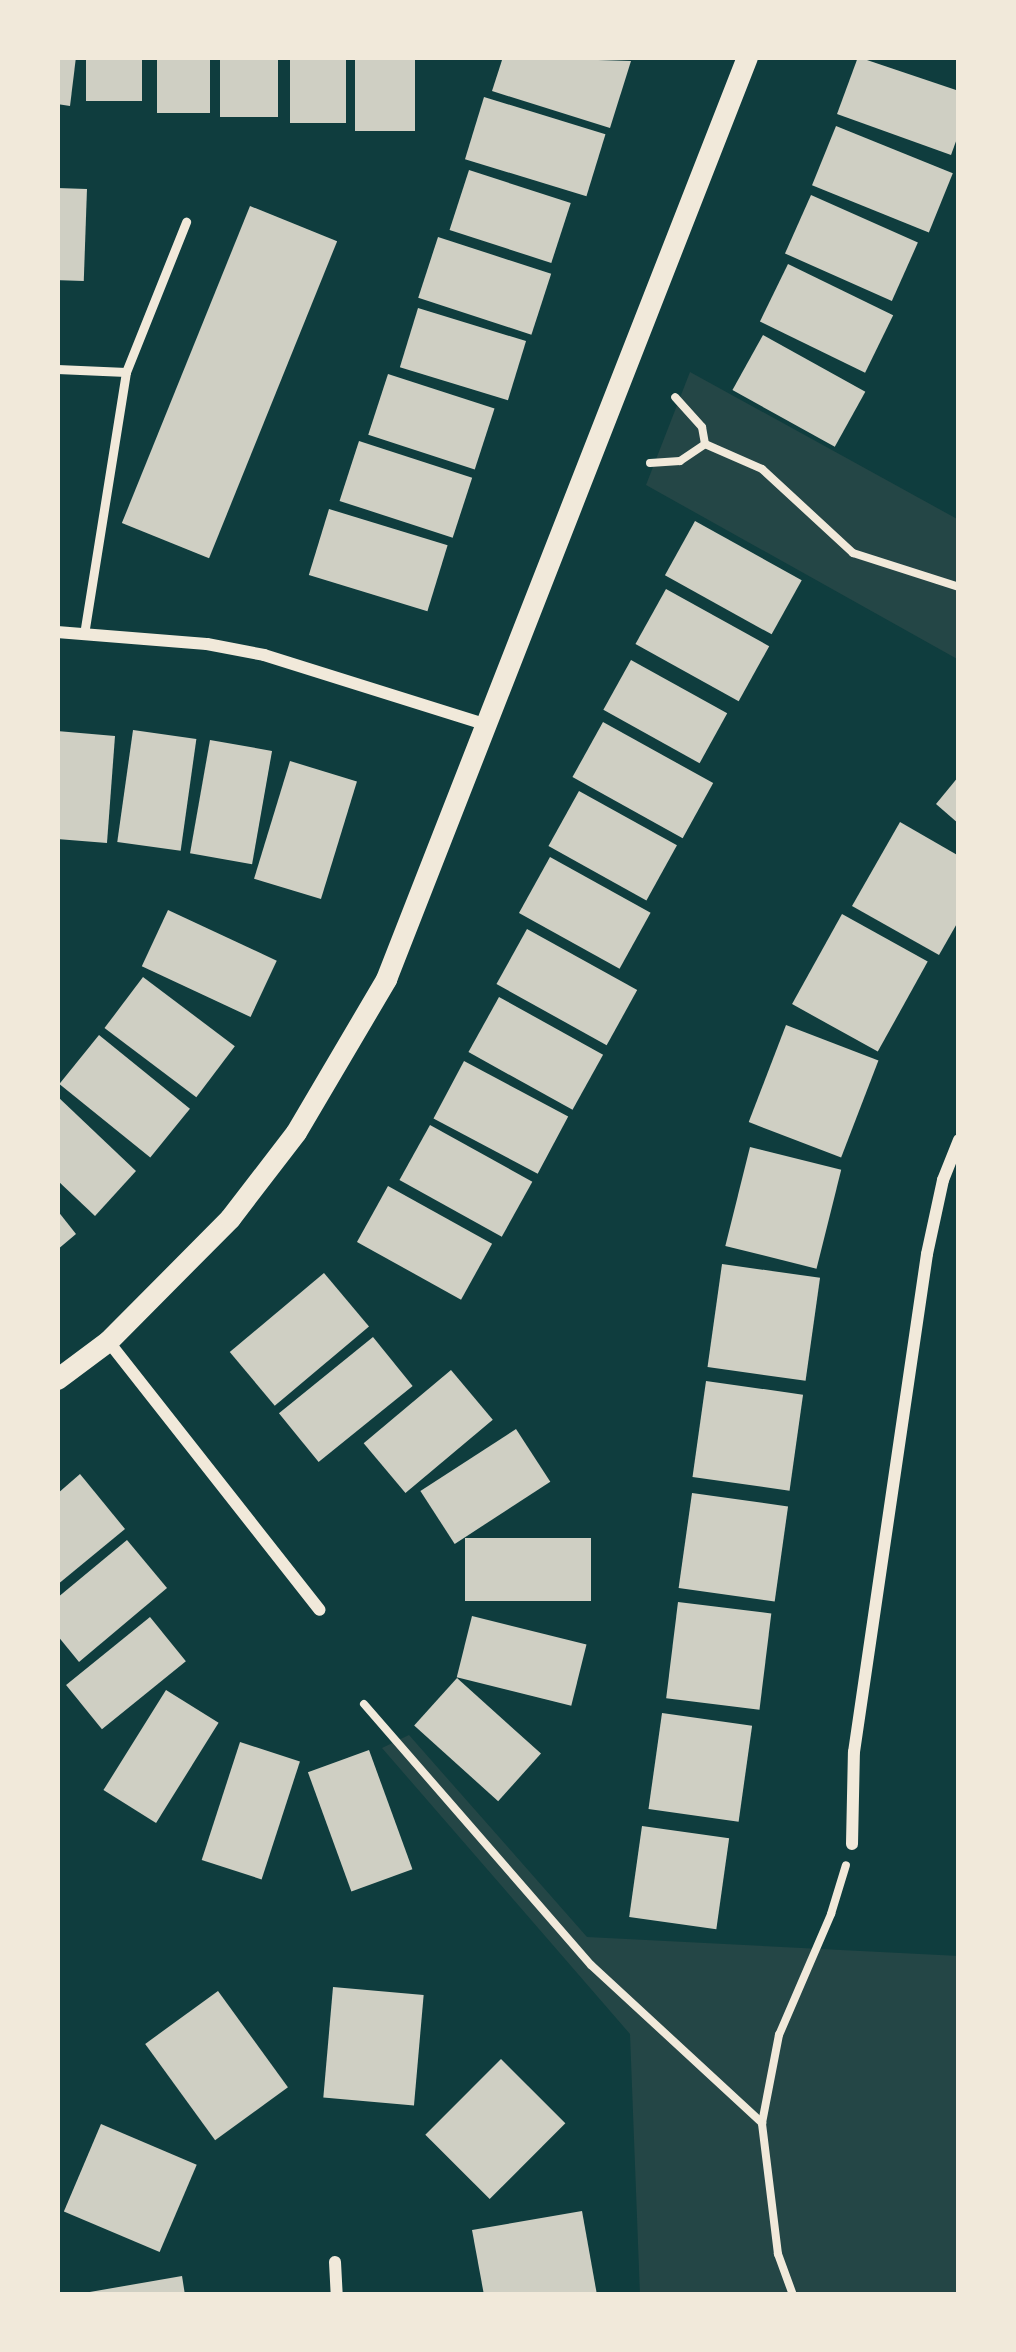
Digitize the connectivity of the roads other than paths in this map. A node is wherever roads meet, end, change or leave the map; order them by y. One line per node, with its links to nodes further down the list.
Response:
1 (747, 57): 7 (street)
2 (186, 222): 4 (lane)
3 (57, 369): 4 (lane)
4 (126, 372): 6 (lane)
5 (57, 632): 6 (street)
6 (84, 633): 7 (street)
7 (489, 726): 9 (street)
8 (959, 1140): 12 (street)
9 (108, 1341): 10 (street); 11 (street)
10 (57, 1379)
11 (320, 1610)
12 (852, 1844)
13 (335, 2262): 14 (street)
14 (337, 2295)

